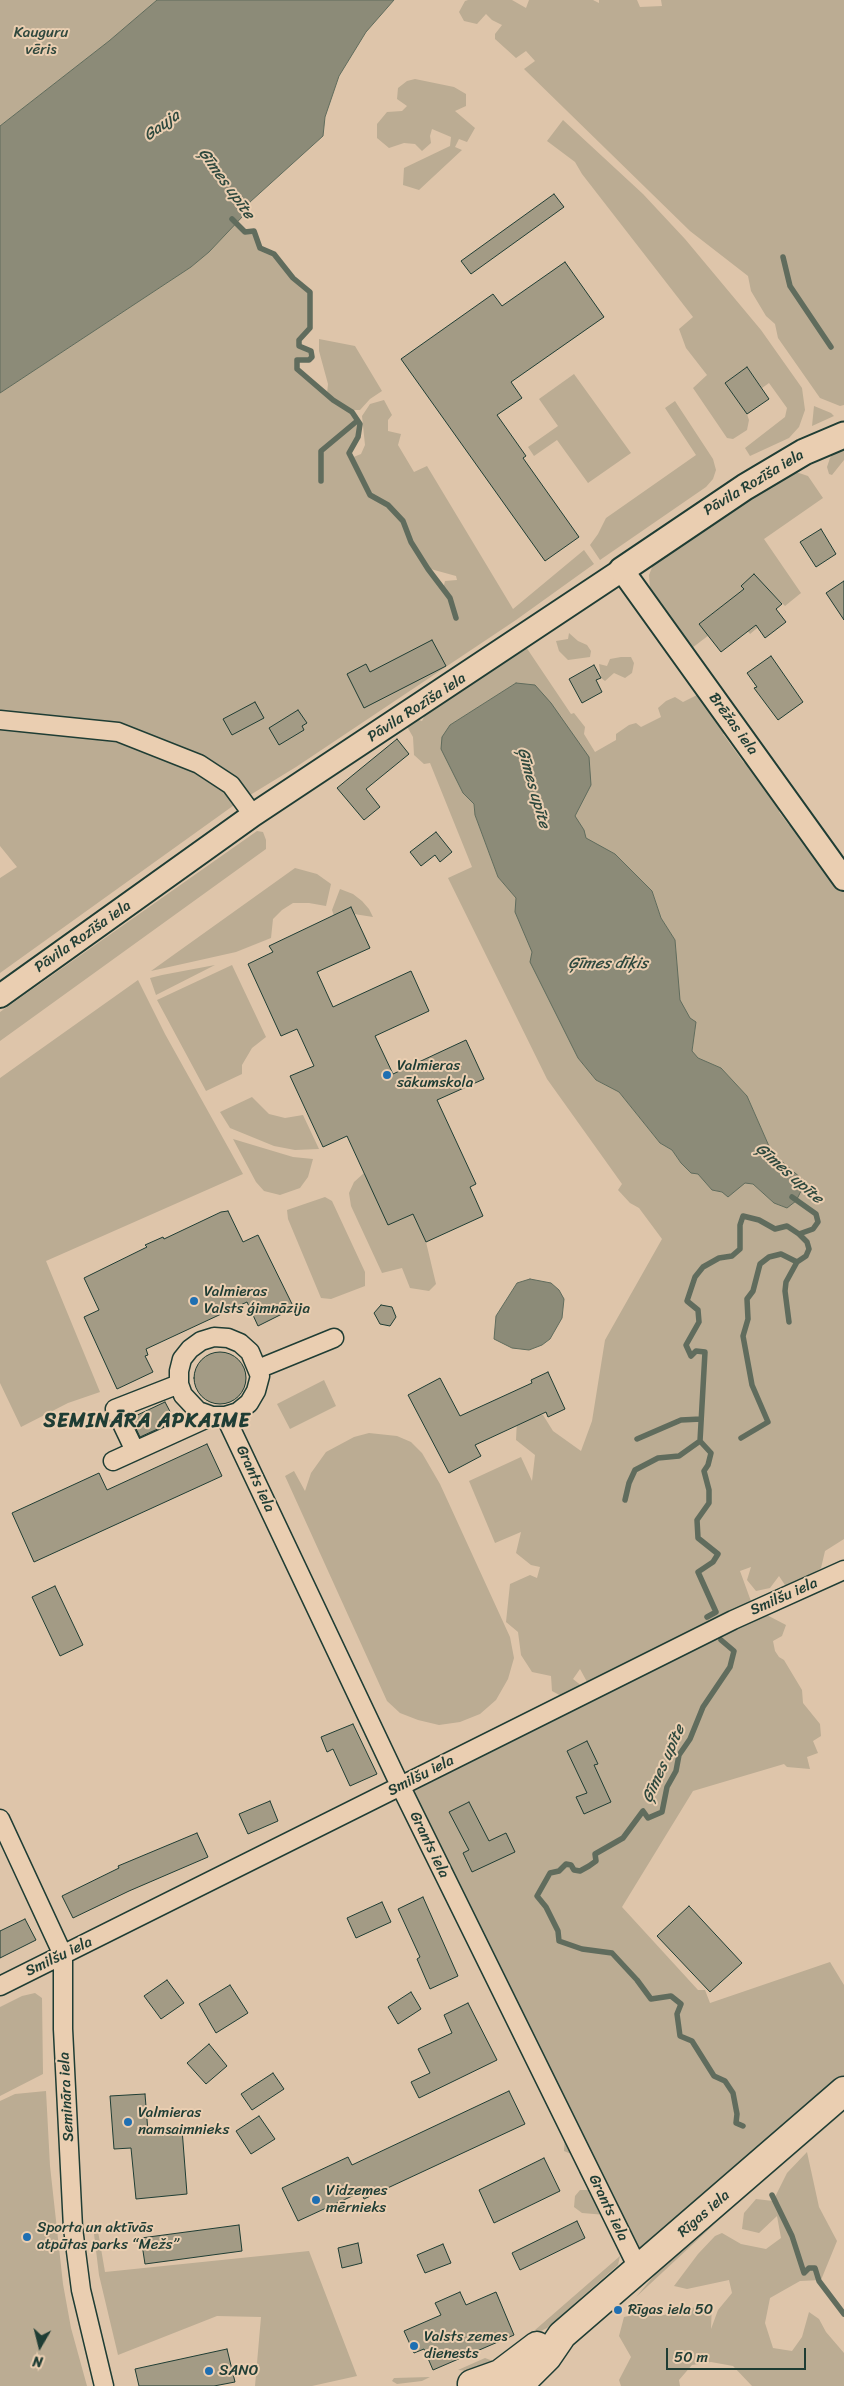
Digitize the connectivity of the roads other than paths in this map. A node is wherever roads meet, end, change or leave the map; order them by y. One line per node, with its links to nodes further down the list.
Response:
1 (844, 435): 2 (main road, Pāvila Rozīša iela)
2 (622, 570): 4 (street, Pāvila Rozīša iela); 5 (street, Brēžas iela)
3 (0, 720): 4 (street)
4 (254, 815): 6 (street, Pāvila Rozīša iela)
5 (844, 879)
6 (0, 996)
7 (334, 1338): 8 (street)
8 (258, 1368): 9 (street); 10 (street)
9 (179, 1384): 10 (street); 11 (street)
10 (219, 1416): 11 (street); 14 (street, Grants iela)
11 (135, 1451): 12 (street)
12 (113, 1461)
13 (844, 1570): 14 (street, Smilšu iela)
14 (401, 1786): 16 (street, Smilšu iela); 19 (street, Grants iela)
15 (0, 1819): 16 (street, Semināra iela)
16 (63, 1955): 17 (street, Smilšu iela); 22 (street, Semināra iela)
17 (0, 1986)
18 (844, 2091): 19 (main road, Rīgas iela)
19 (639, 2270): 20 (main road, Rīgas iela)
20 (562, 2335): 21 (main road, Rīgas iela); 23 (main road, Rīgas iela)
21 (467, 2385)
22 (104, 2386)
23 (518, 2386)

